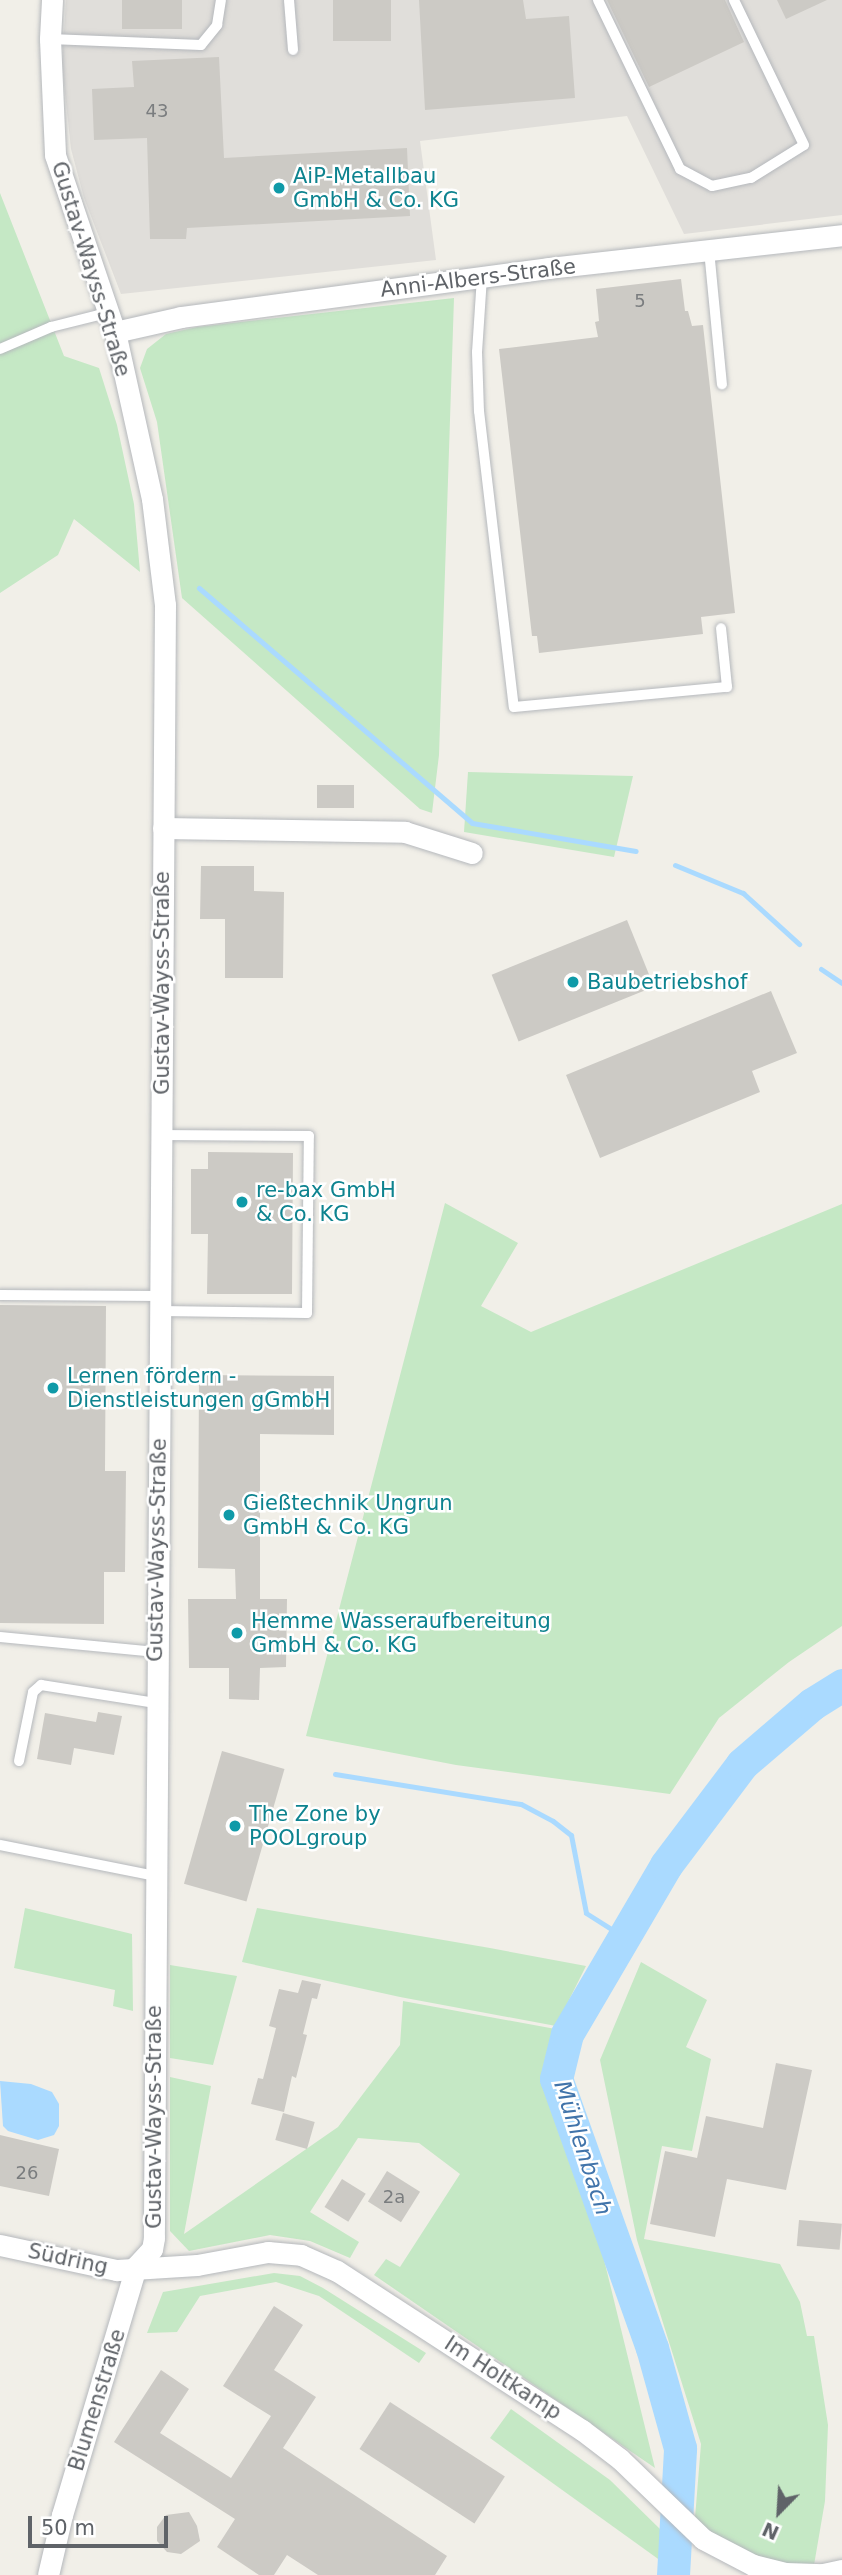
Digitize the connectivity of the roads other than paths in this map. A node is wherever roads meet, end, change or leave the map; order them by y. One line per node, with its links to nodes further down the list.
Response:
1 (52, 0): 6 (street, Gustav-Wayss-Straße)
2 (221, 0): 6 (lane)
3 (289, 0): 7 (lane)
4 (598, 0): 5 (lane)
5 (734, 0)
6 (50, 38): 11 (street, Gustav-Wayss-Straße)
7 (293, 50)
8 (842, 235): 9 (street, Anni-Albers-Straße)
9 (709, 250): 10 (street, Anni-Albers-Straße); 13 (lane)
10 (482, 277): 11 (street, Anni-Albers-Straße); 14 (lane)
11 (111, 322): 12 (lane); 15 (street, Gustav-Wayss-Straße)
12 (0, 349)
13 (722, 384)
14 (721, 628)
15 (163, 828): 16 (street); 17 (street, Gustav-Wayss-Straße)
16 (472, 853)
17 (161, 1135): 19 (street, Gustav-Wayss-Straße); 19 (lane)
18 (0, 1296): 19 (lane)
19 (160, 1303): 21 (street, Gustav-Wayss-Straße)
20 (0, 1637): 21 (lane)
21 (156, 1652): 22 (street, Gustav-Wayss-Straße)
22 (156, 1703): 23 (lane); 25 (street, Gustav-Wayss-Straße)
23 (19, 1761)
24 (0, 1845): 25 (lane)
25 (155, 1876): 27 (street, Gustav-Wayss-Straße)
26 (0, 2245): 27 (street, Südring)
27 (136, 2266): 28 (street, Im Holtkamp); 29 (street, Blumenstraße)
28 (842, 2570)
29 (48, 2575)

